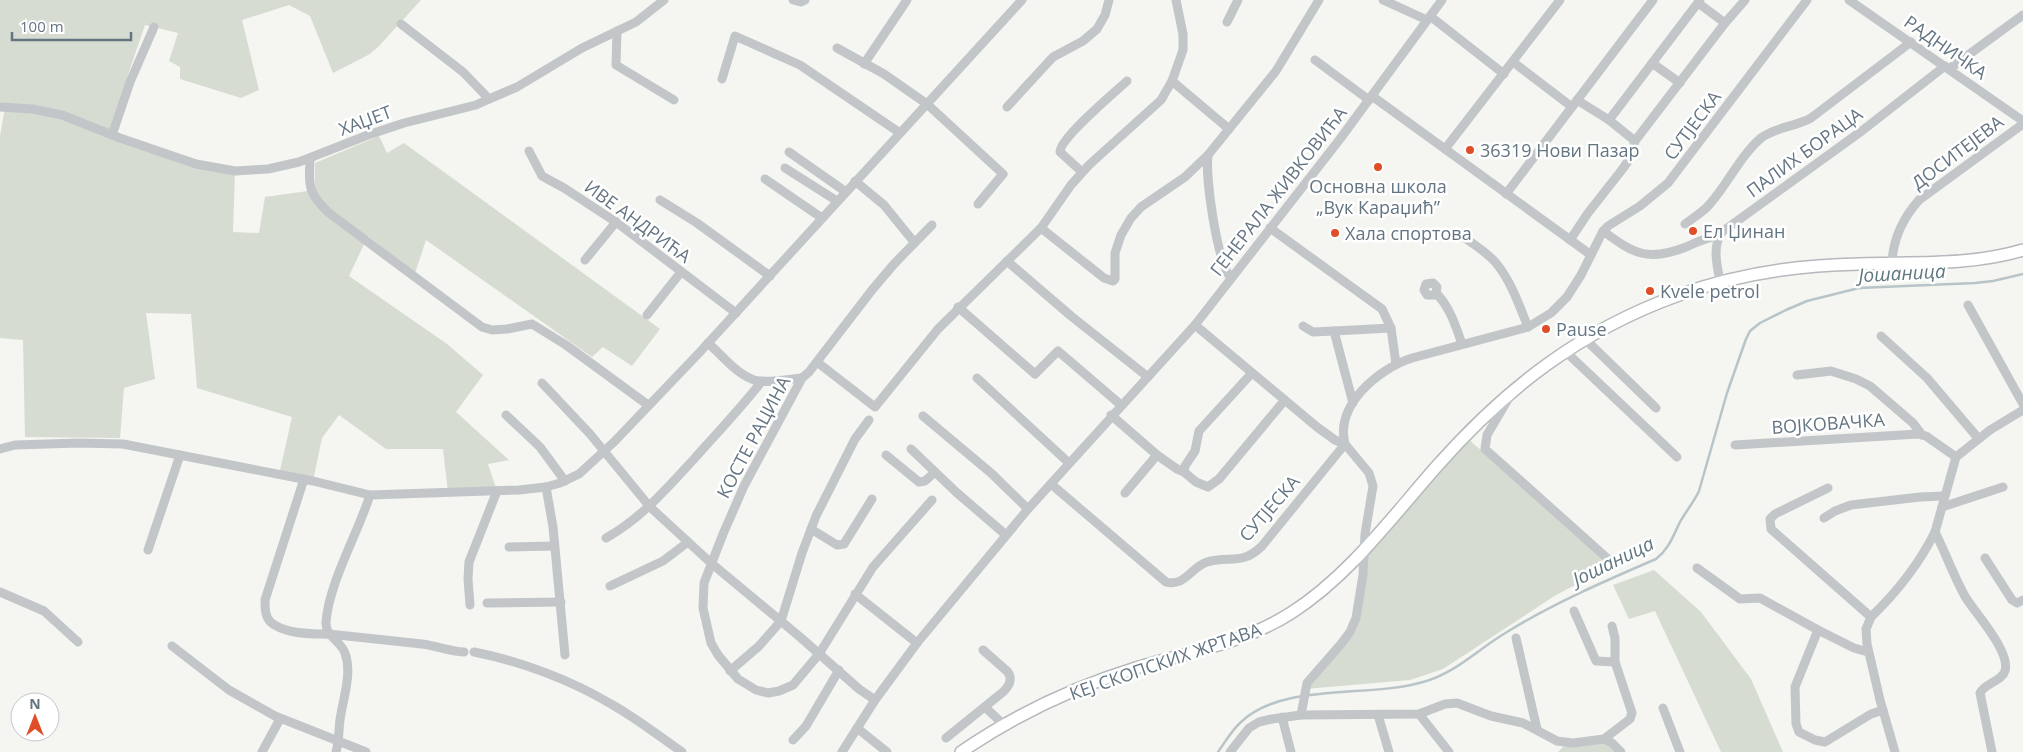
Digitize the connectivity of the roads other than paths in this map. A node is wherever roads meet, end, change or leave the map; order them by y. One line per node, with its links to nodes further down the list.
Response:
1 (664, 0): 24 (street, ХАЏЕТ)
2 (793, 0): 3 (street)
3 (805, 0)
4 (907, 0): 30 (street)
5 (1109, 0): 42 (street)
6 (1176, 0): 35 (street)
7 (1238, 0): 20 (street)
8 (1319, 0): 46 (street)
9 (1383, 0): 19 (street)
10 (1442, 0): 19 (street, ГЕНЕРАЛА ЖИВКОВИЋА)
11 (1560, 0): 28 (street)
12 (1653, 0): 40 (street)
13 (1745, 0): 22 (street)
14 (1807, 0): 70 (street, СУТЈЕСКА)
15 (1849, 0): 25 (street, РАДНИЧКА)
16 (1019, 1): 41 (street)
17 (1699, 2): 22 (street); 29 (street)
18 (2023, 16): 31 (street, ПАЛИХ БОРАЦА)
19 (1429, 18): 32 (street); 37 (street, ГЕНЕРАЛА ЖИВКОВИЋА)
20 (1227, 22)
21 (401, 24): 38 (street)
22 (1726, 24): 36 (street)
23 (154, 27): 48 (street)
24 (617, 31): 38 (street, ХАЏЕТ); 39 (street)
25 (1911, 42): 31 (street, РАДНИЧКА); 67 (street)
26 (837, 48): 30 (street)
27 (1315, 60): 37 (street)
28 (1513, 62): 32 (street); 40 (street, СУТЈЕСКА)
29 (1652, 63): 36 (street); 44 (street)
30 (864, 64): 41 (street)
31 (1947, 68): 45 (street, РАДНИЧКА); 72 (street, ПАЛИХ БОРАЦА)
32 (1504, 74): 50 (street)
33 (722, 80): 47 (street)
34 (1127, 81): 56 (street)
35 (1172, 81): 46 (street); 56 (street)
36 (1680, 83): 49 (street)
37 (1370, 98): 50 (street); 69 (street, ГЕНЕРАЛА ЖИВКОВИЋА)
38 (489, 100): 54 (street, ХАЏЕТ)
39 (674, 100)
40 (1575, 103): 44 (street, СУТЈЕСКА); 60 (street)
41 (927, 104): 47 (street); 63 (street)
42 (1007, 107)
43 (0, 108): 48 (street, ХАЏЕТ)
44 (1610, 119): 49 (street, СУТЈЕСКА)
45 (2023, 122): 79 (street, ДОСИТЕЈЕВА)
46 (1229, 129): 53 (street)
47 (900, 133): 58 (street)
48 (112, 135): 54 (street, ХАЏЕТ)
49 (1635, 141): 73 (street, СУТЈЕСКА)
50 (1445, 149): 60 (street)
51 (528, 151): 65 (street, ИВЕ АНДРИЋА)
52 (789, 152): 59 (street)
53 (1208, 155): 68 (street); 82 (street)
54 (310, 158): 112 (street)
55 (785, 168): 62 (street)
56 (1082, 172): 68 (street)
57 (765, 179): 64 (street)
58 (855, 181): 59 (street); 74 (street)
59 (846, 192): 62 (street)
60 (1506, 194): 73 (street)
61 (660, 200): 81 (street)
62 (837, 201): 64 (street)
63 (978, 204)
64 (822, 218): 81 (street)
65 (616, 222): 77 (street); 80 (street, ИВЕ АНДРИЋА)
66 (932, 224): 74 (street, КОСТЕ РАЦИНА)
67 (1685, 224)
68 (1041, 228): 78 (street)
69 (1270, 228): 82 (street, ГЕНЕРАЛА ЖИВКОВИЋА); 92 (street)
70 (1603, 231): 72 (street); 76 (street, СУТЈЕСКА)
71 (1462, 236): 91 (street)
72 (1719, 236): 83 (street)
73 (1570, 240): 76 (street)
74 (914, 242): 99 (street, КОСТЕ РАЦИНА)
75 (2023, 250): 79 (main road, КЕЈ СКОПСКИХ ЖРТАВА)
76 (1592, 255): 91 (street, СУТЈЕСКА)
77 (585, 260)
78 (1007, 261): 86 (street); 103 (street)
79 (1892, 263): 83 (main road, КЕЈ СКОПСКИХ ЖРТАВА)
80 (681, 272): 87 (street, ИВЕ АНДРИЋА); 88 (street)
81 (770, 276): 87 (street)
82 (1231, 278): 89 (street, ГЕНЕРАЛА ЖИВКОВИЋА)
83 (1720, 281): 95 (main road, КЕЈ СКОПСКИХ ЖРТАВА)
84 (1436, 293): 97 (street)
85 (1968, 305): 111 (street)
86 (958, 308): 99 (street); 113 (street)
87 (736, 313): 96 (street)
88 (647, 314)
89 (1195, 324): 101 (street); 103 (street, ГЕНЕРАЛА ЖИВКОВИЋА)
90 (1303, 326): 93 (street)
91 (1528, 327): 97 (street, СУТЈЕСКА)
92 (1391, 328): 93 (street); 100 (street)
93 (1334, 331): 110 (street)
94 (1881, 336): 121 (street)
95 (1585, 340): 98 (main road, КЕЈ СКОПСКИХ ЖРТАВА); 114 (street)
96 (708, 343): 106 (street); 112 (street)
97 (1462, 344): 100 (street, СУТЈЕСКА)
98 (1566, 352): 108 (main road, КЕЈ СКОПСКИХ ЖРТАВА); 130 (street)
99 (817, 362): 104 (street, КОСТЕ РАЦИНА)
100 (1396, 364): 110 (street, СУТЈЕСКА)
101 (1251, 374): 109 (street); 134 (street)
102 (1797, 375): 120 (street, ВОЈКОВАЧКА)
103 (1148, 377): 113 (street, ГЕНЕРАЛА ЖИВКОВИЋА)
104 (802, 378): 106 (street); 162 (street, КОСТЕ РАЦИНА)
105 (977, 378): 132 (street)
106 (762, 381): 147 (street)
107 (542, 383): 126 (street)
108 (1514, 389): 158 (main road, КЕЈ СКОПСКИХ ЖРТАВА); 160 (street, КЕЈ СКОПСКИХ ЖРТАВА)
109 (1284, 401): 122 (street); 134 (street)
110 (1353, 403): 122 (street, СУТЈЕСКА)
111 (2023, 404)
112 (648, 405): 126 (street)
113 (1121, 405): 117 (street, ГЕНЕРАЛА ЖИВКОВИЋА)
114 (1656, 408)
115 (2023, 410): 121 (street)
116 (506, 415): 136 (street)
117 (1111, 415): 129 (street); 132 (street, ГЕНЕРАЛА ЖИВКОВИЋА)
118 (923, 416): 149 (street)
119 (869, 420): 151 (street)
120 (1922, 435): 123 (street, ВОЈКОВАЧКА); 131 (street, ВОЈКОВАЧКА)
121 (1978, 438): 131 (street)
122 (1345, 444): 137 (street, СУТЈЕСКА); 158 (street)
123 (1735, 445)
124 (0, 449): 127 (street)
125 (911, 449): 133 (street)
126 (604, 452): 136 (street); 147 (street)
127 (180, 455): 135 (street); 159 (street)
128 (886, 455): 133 (street)
129 (1157, 455): 134 (street); 142 (street)
130 (1676, 457)
131 (1956, 457): 144 (street)
132 (1069, 463): 137 (street, ГЕНЕРАЛА ЖИВКОВИЋА)
133 (935, 472): 153 (street)
134 (1184, 472)
135 (304, 480): 143 (street); 176 (street)
136 (565, 481): 138 (street)
137 (1051, 484): 149 (street, ГЕНЕРАЛА ЖИВКОВИЋА)
138 (546, 487): 141 (street); 156 (street)
139 (2003, 487): 148 (street)
140 (1828, 488): 172 (street)
141 (497, 491): 143 (street); 170 (street)
142 (1125, 493)
143 (370, 494): 176 (street)
144 (1944, 496): 148 (street); 150 (street)
145 (872, 498): 151 (street)
146 (932, 500): 166 (street)
147 (650, 507): 154 (street); 155 (street)
148 (1942, 508): 152 (street)
149 (1028, 509): 153 (street, ГЕНЕРАЛА ЖИВКОВИЋА)
150 (1824, 518)
151 (811, 529): 173 (street)
152 (1935, 532): 172 (street); 220 (street)
153 (1006, 535): 179 (street, ГЕНЕРАЛА ЖИВКОВИЋА)
154 (606, 538)
155 (688, 542): 162 (street); 164 (street)
156 (553, 546): 157 (street); 168 (street)
157 (509, 547)
158 (1366, 548): 194 (street); 199 (main road, КЕЈ СКОПСКИХ ЖРТАВА)
159 (148, 550)
160 (1607, 558)
161 (1985, 558): 167 (street)
162 (711, 563): 173 (street); 189 (street, КОСТЕ РАЦИНА)
163 (1697, 568): 175 (street)
164 (610, 586)
165 (0, 592): 178 (street)
166 (856, 594): 179 (street); 185 (street)
167 (2023, 600)
168 (561, 602): 169 (street); 186 (street)
169 (487, 603)
170 (470, 605)
171 (1574, 610): 187 (street)
172 (1871, 617): 184 (street)
173 (781, 621): 185 (street); 189 (street)
174 (1612, 626): 187 (street)
175 (1818, 630): 184 (street); 193 (street)
176 (330, 634): 182 (street); 205 (street)
177 (1516, 638): 201 (street)
178 (78, 642)
179 (917, 643): 190 (street, ГЕНЕРАЛА ЖИВКОВИЋА)
180 (172, 646): 198 (street)
181 (983, 650): 191 (street)
182 (464, 652)
183 (474, 652): 209 (street)
184 (1868, 652): 193 (street)
185 (820, 654): 188 (street); 189 (street, КОСТЕ РАЦИНА)
186 (565, 656)
187 (1615, 662): 203 (street)
188 (839, 670): 190 (street); 204 (street)
189 (730, 671)
190 (874, 700): 200 (street, ГЕНЕРАЛА ЖИВКОВИЋА)
191 (985, 707): 199 (street); 202 (street)
192 (1663, 708): 218 (street)
193 (1883, 710): 219 (street)
194 (1301, 711): 196 (street); 197 (street)
195 (1419, 714): 196 (street); 201 (street); 216 (street)
196 (1378, 715): 215 (street)
197 (1282, 717): 213 (street); 214 (street)
198 (280, 719): 205 (street); 206 (street)
199 (1004, 725): 212 (main road, КЕЈ СКОПСКИХ ЖРТАВА)
200 (857, 728): 210 (street, ГЕНЕРАЛА ЖИВКОВИЋА); 211 (street)
201 (1537, 729): 203 (street)
202 (946, 738)
203 (1604, 739): 217 (street)
204 (793, 740)
205 (340, 742): 207 (street); 208 (street)
206 (262, 752)
207 (336, 752)
208 (366, 752)
209 (682, 752)
210 (842, 752)
211 (887, 752)
212 (960, 752)
213 (1230, 752)
214 (1292, 752)
215 (1389, 752)
216 (1449, 752)
217 (1621, 752)
218 (1680, 752)
219 (1895, 752)
220 (1992, 752)

